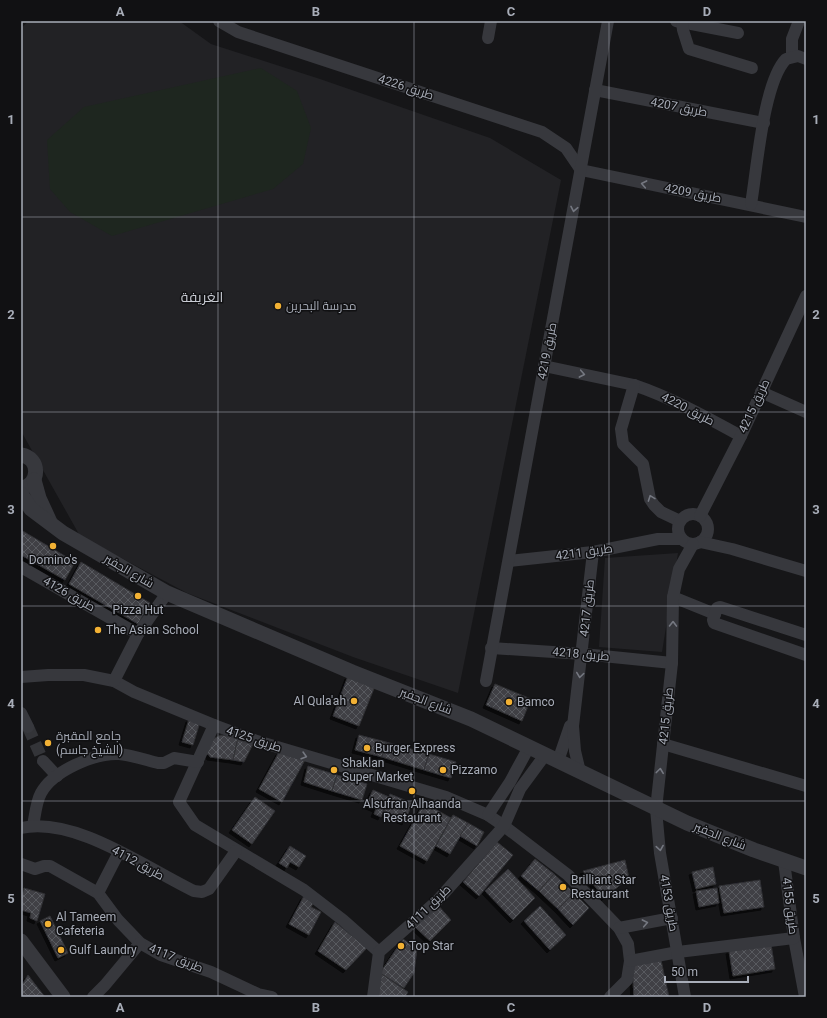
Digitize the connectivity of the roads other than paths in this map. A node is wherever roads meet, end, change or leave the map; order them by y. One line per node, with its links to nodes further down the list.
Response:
1 (219, 21): 13 (street, طريق 4226)
2 (491, 21): 7 (street)
3 (608, 21): 11 (street, طريق 4219)
4 (799, 21): 8 (street)
5 (679, 22): 6 (street); 10 (street)
6 (738, 33)
7 (488, 38)
8 (792, 56): 9 (street); 12 (street)
9 (806, 59)
10 (752, 68)
11 (595, 90): 12 (street, طريق 4207); 13 (street, طريق 4219)
12 (764, 123): 14 (street)
13 (581, 170): 14 (street, طريق 4209, one-way to 13); 17 (street, طريق 4219, one-way to 17)
14 (751, 204): 15 (street, طريق 4209)
15 (806, 217)
16 (806, 296): 19 (street, طريق 4215)
17 (544, 366): 18 (street, طريق 4220, one-way to 18); 34 (street, طريق 4219)
18 (634, 384): 21 (street, طريق 4220); 28 (street, one-way to 18)
19 (761, 392): 20 (street); 21 (street, طريق 4215)
20 (806, 412)
21 (741, 436): 26 (street, طريق 4215)
22 (22, 454): 23 (street)
23 (34, 480): 24 (street); 27 (street)
24 (21, 488)
25 (21, 494): 27 (street, شارع الجفير)
26 (700, 516): 28 (street); 29 (street)
27 (51, 523): 37 (street, شارع الجفير)
28 (679, 523): 30 (street, طريق 4211); 31 (street)
29 (708, 528): 31 (street); 32 (street, طريق 4211)
30 (658, 539): 31 (street, طريق 4211); 33 (street, طريق 4211)
31 (691, 542): 32 (street, طريق 4211); 38 (street, طريق 4215)
32 (732, 549): 36 (street, طريق 4211)
33 (593, 552): 34 (street, طريق 4211); 43 (street, طريق 4217)
34 (509, 561): 42 (street, طريق 4219)
35 (21, 567): 40 (street, طريق 4126)
36 (806, 571)
37 (167, 593): 40 (street); 54 (street, شارع الجفير)
38 (674, 598): 39 (street); 45 (street, طريق 4215, one-way to 38)
39 (715, 614): 41 (street); 44 (street)
40 (138, 634): 47 (street)
41 (806, 635)
42 (491, 648): 43 (street, طريق 4218); 48 (street, طريق 4219)
43 (583, 654): 45 (street, طريق 4218); 49 (street, طريق 4217, one-way to 49)
44 (806, 655)
45 (672, 663): 53 (street, طريق 4215)
46 (21, 677): 47 (street, طريق 4125)
47 (114, 681): 51 (street, طريق 4125)
48 (486, 681)
49 (574, 711): 55 (street, طريق 4217); 58 (street, طريق 4217)
50 (21, 713): 52 (street)
51 (214, 725): 57 (street); 64 (street, طريق 4125, one-way to 64)
52 (28, 727)
53 (663, 744): 61 (street); 63 (street, طريق 4215, one-way to 53)
54 (528, 747): 55 (street, شارع الجفير); 60 (street)
55 (551, 758): 58 (street, شارع الجفير); 62 (street, طريق 4111)
56 (43, 761): 59 (street)
57 (198, 762): 59 (street); 67 (street)
58 (580, 772): 63 (street, شارع الجفير)
59 (57, 776): 66 (street)
60 (510, 782): 62 (street); 64 (street)
61 (806, 786)
62 (520, 789): 65 (street, طريق 4111)
63 (656, 809): 69 (street, شارع الجفير); 73 (street, طريق 4153, one-way to 73)
64 (488, 816): 65 (street)
65 (504, 826): 74 (street); 78 (street, طريق 4111)
66 (27, 827): 68 (street, طريق 4112)
67 (236, 851): 68 (street, طريق 4112); 78 (street)
68 (119, 852): 72 (street)
69 (784, 861): 71 (street, شارع الجفير); 75 (street, طريق 4155)
70 (21, 864): 72 (street, طريق 4117)
71 (806, 868)
72 (98, 893): 77 (street, طريق 4117)
73 (672, 918): 74 (street, one-way to 73); 79 (street, طريق 4153)
74 (619, 928): 80 (street)
75 (794, 938): 79 (street); 81 (street, طريق 4155)
76 (21, 941): 82 (street)
77 (140, 943): 83 (street); 84 (street, طريق 4117)
78 (379, 952): 85 (street)
79 (678, 952): 80 (street); 87 (street, طريق 4153)
80 (630, 961): 86 (street)
81 (803, 965): 88 (street, طريق 4155)
82 (63, 997)
83 (93, 997)
84 (272, 997)
85 (373, 997)
86 (610, 997)
87 (685, 997)
88 (805, 997)

